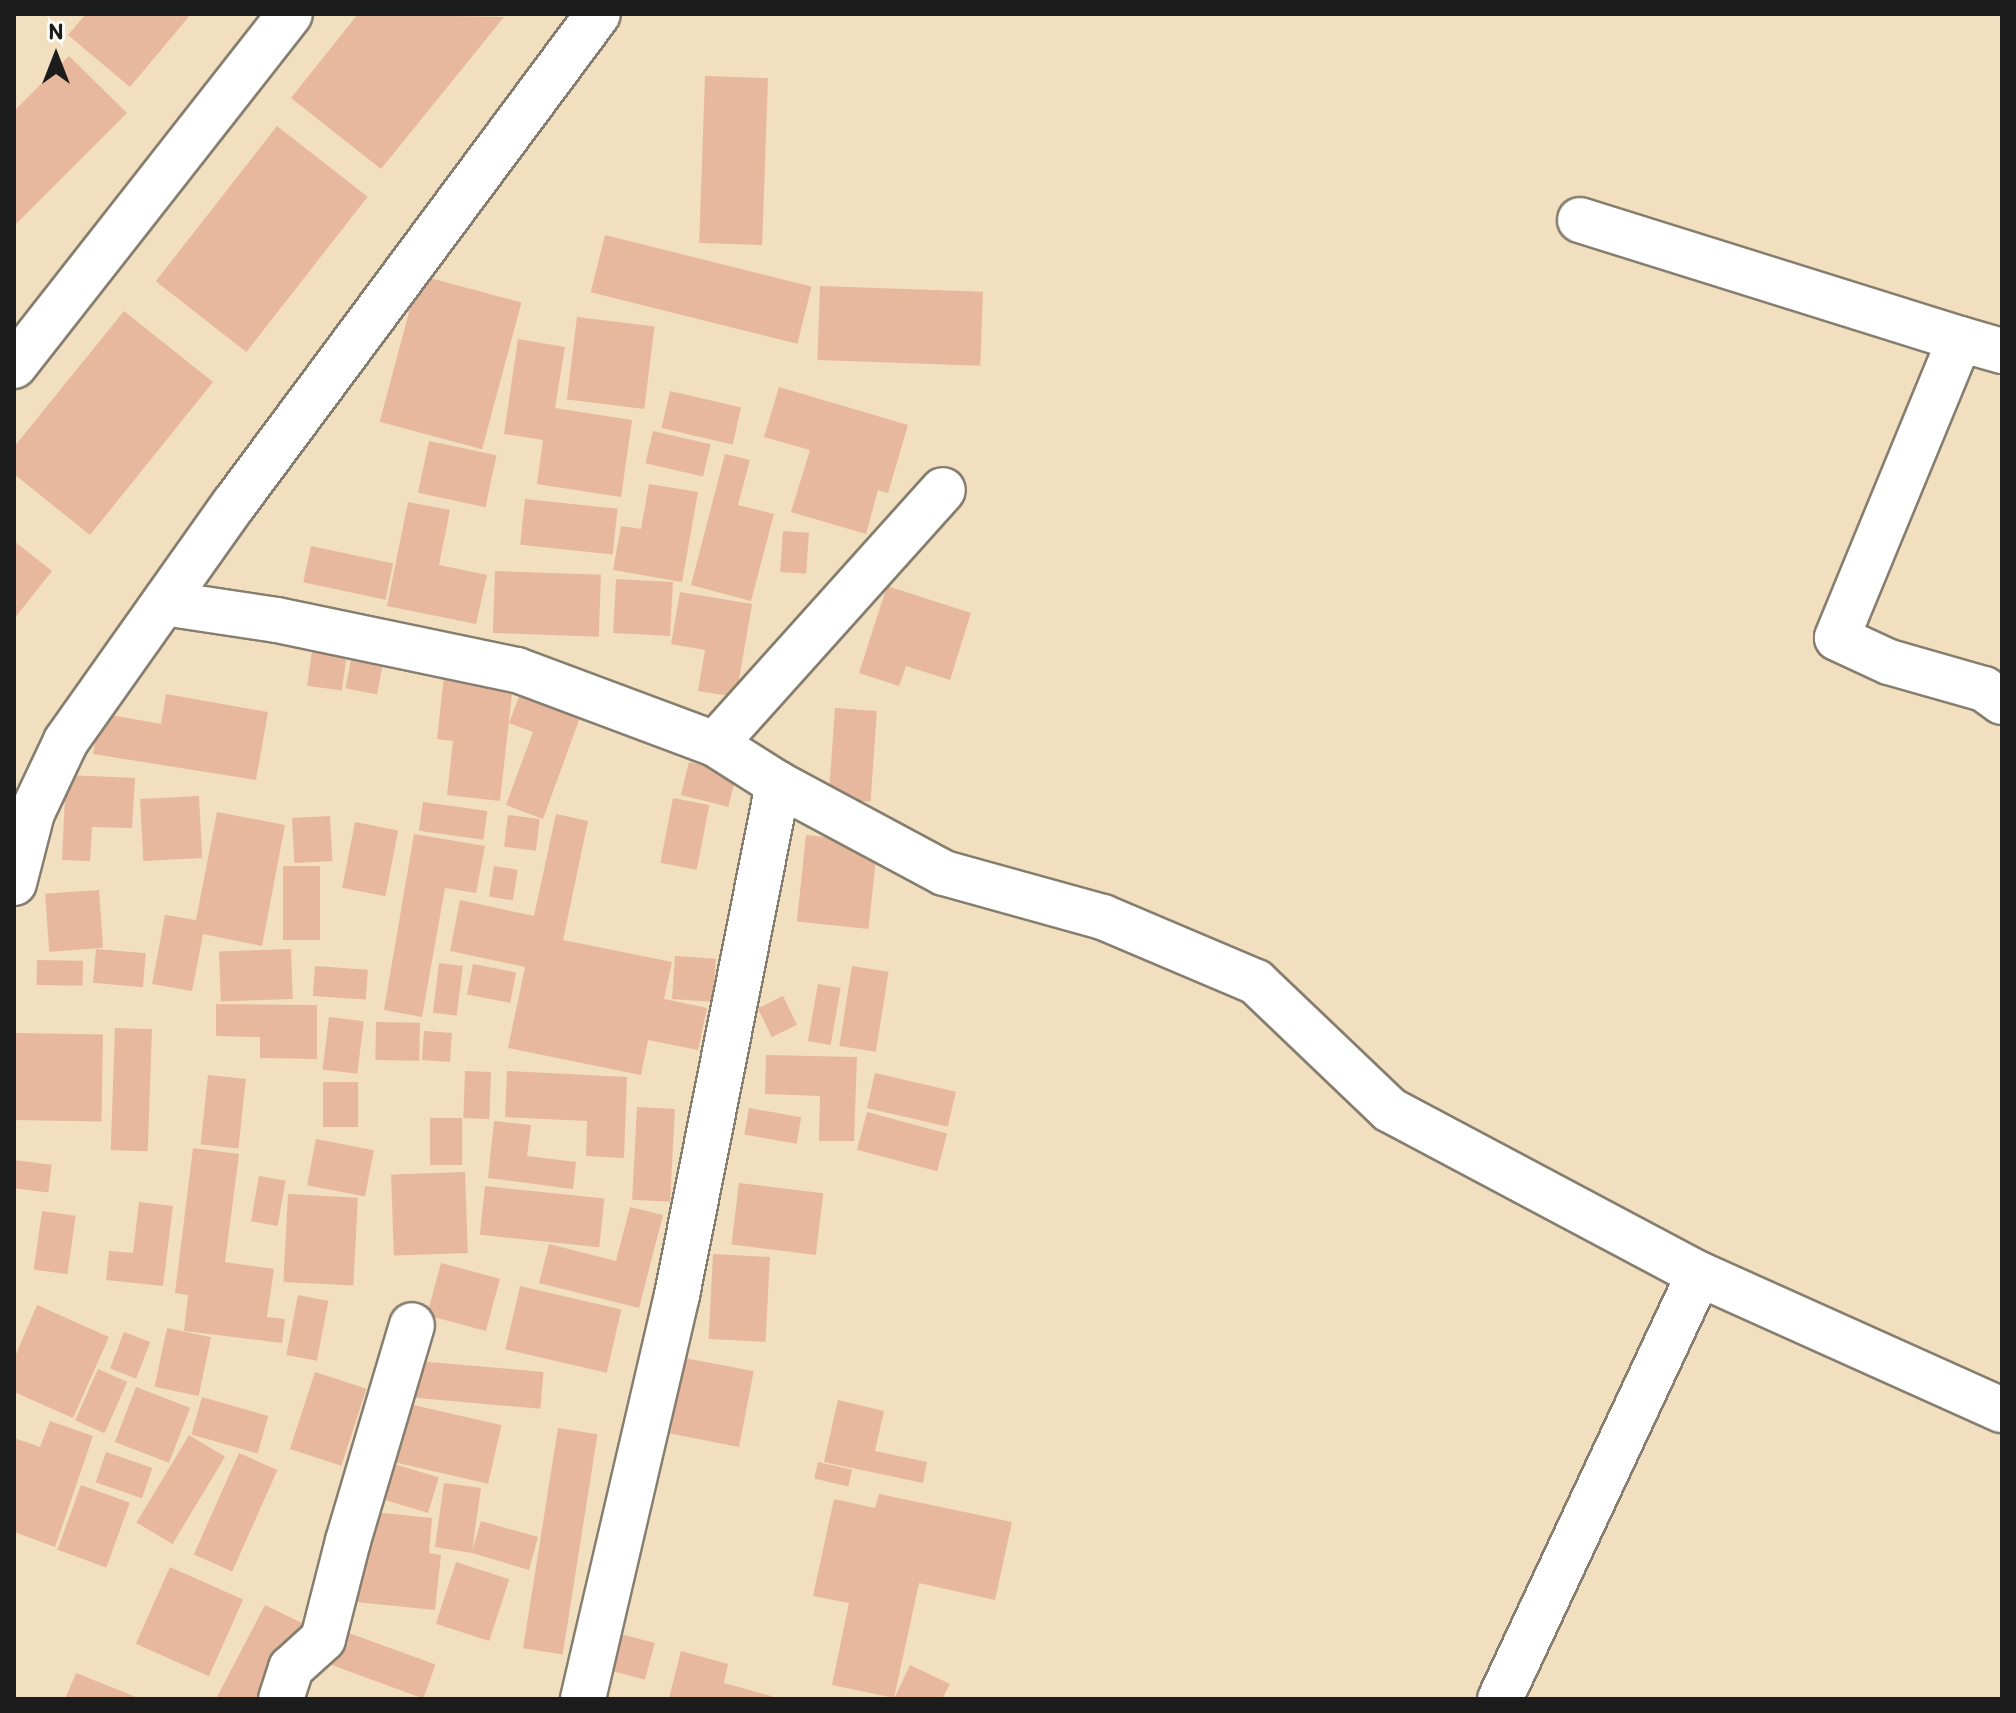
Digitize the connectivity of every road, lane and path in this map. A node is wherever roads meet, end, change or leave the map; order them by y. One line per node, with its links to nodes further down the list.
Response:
1 (290, 14): 6 (street)
2 (579, 21): 8 (street)
3 (1580, 220): 4 (street)
4 (1960, 339): 5 (street); 9 (street)
5 (2002, 351)
6 (14, 366)
7 (943, 490): 10 (street)
8 (164, 603): 10 (street); 12 (street)
9 (2002, 702)
10 (715, 744): 11 (street)
11 (778, 784): 14 (street); 18 (street)
12 (23, 812): 13 (street)
13 (14, 883)
14 (1699, 1274): 16 (street); 19 (street)
15 (412, 1325): 17 (street)
16 (2002, 1410)
17 (281, 1699)
18 (583, 1699)
19 (1500, 1699)

